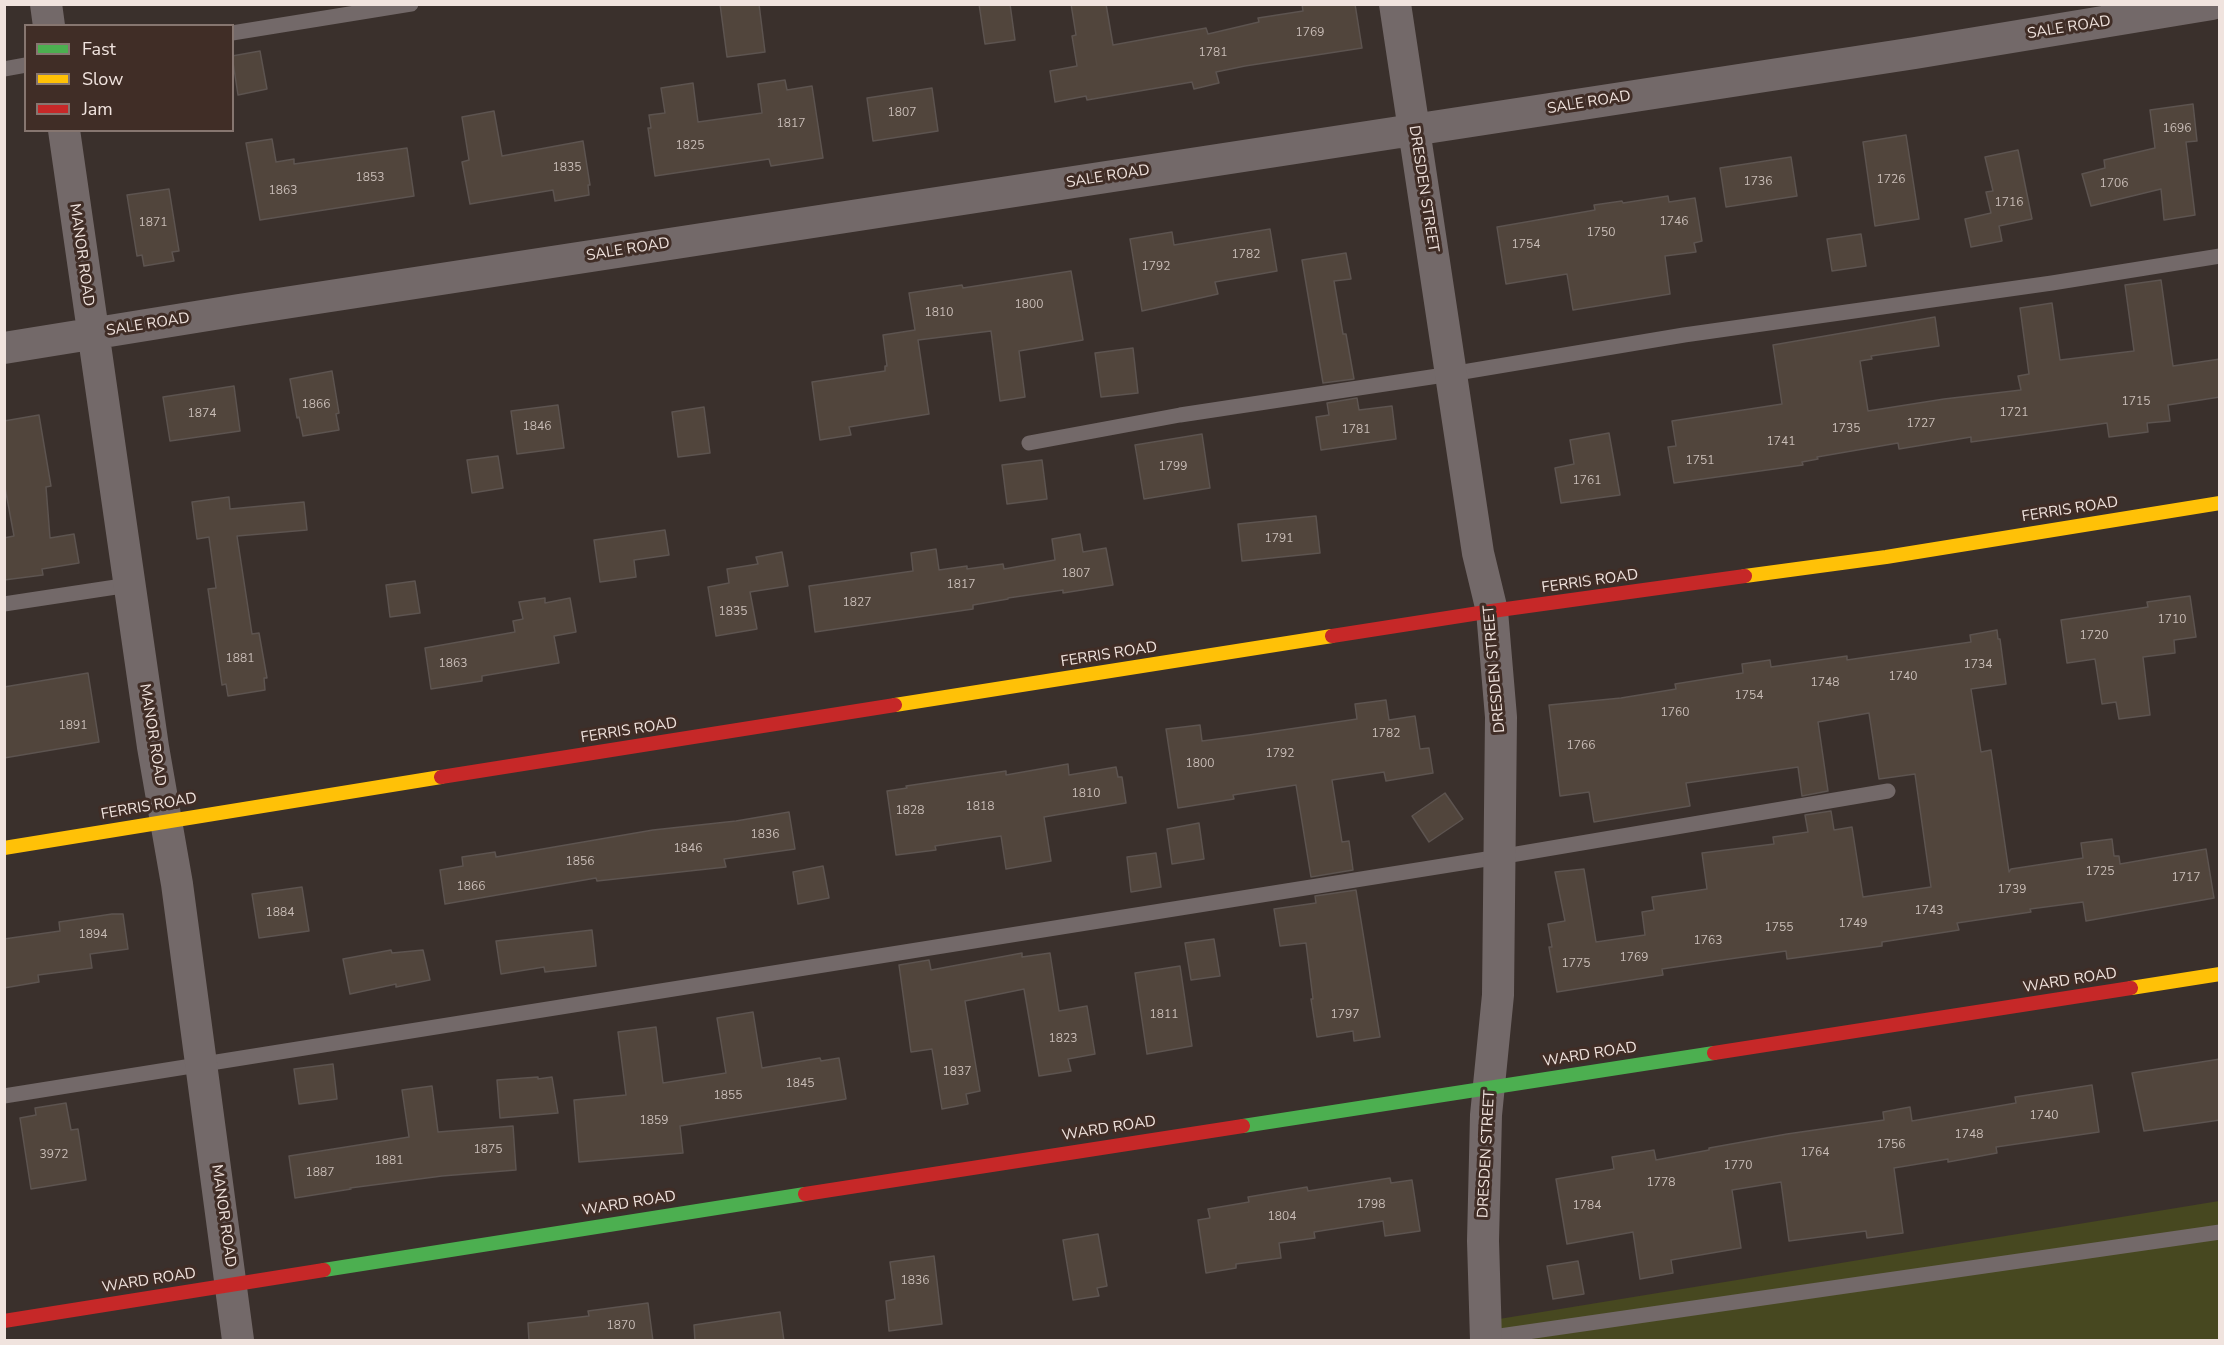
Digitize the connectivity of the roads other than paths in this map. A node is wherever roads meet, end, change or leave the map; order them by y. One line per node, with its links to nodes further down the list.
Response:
1 (46, 4): 5 (street)
2 (411, 4): 6 (lane)
3 (1395, 4): 9 (street, DRESDEN STREET)
4 (2212, 4): 9 (street, SALE ROAD)
5 (49, 24)
6 (234, 33)
7 (24, 66): 8 (lane)
8 (4, 69)
9 (1414, 130): 12 (street, SALE ROAD); 14 (street, DRESDEN STREET)
10 (64, 132): 12 (street, MANOR ROAD)
11 (2220, 256): 14 (lane)
12 (93, 334): 13 (street, SALE ROAD); 17 (street, MANOR ROAD)
13 (4, 348)
14 (1451, 374): 15 (lane); 19 (street, DRESDEN STREET)
15 (1029, 443)
16 (2220, 503): 19 (main road, FERRIS ROAD)
17 (129, 585): 18 (lane); 21 (street, MANOR ROAD)
18 (4, 604)
19 (1492, 611): 21 (main road, FERRIS ROAD); 23 (street, DRESDEN STREET)
20 (1888, 790): 23 (lane)
21 (166, 821): 22 (main road, FERRIS ROAD); 25 (street, MANOR ROAD)
22 (4, 848)
23 (1499, 857): 25 (lane); 26 (street, DRESDEN STREET)
24 (2220, 974): 26 (main road, WARD ROAD)
25 (202, 1064): 27 (lane); 29 (street, MANOR ROAD)
26 (1491, 1087): 29 (main road, WARD ROAD); 31 (street, DRESDEN STREET)
27 (4, 1096)
28 (2220, 1232): 31 (lane)
29 (232, 1284): 30 (main road, WARD ROAD); 32 (street, MANOR ROAD)
30 (4, 1321)
31 (1486, 1339)
32 (238, 1341)

